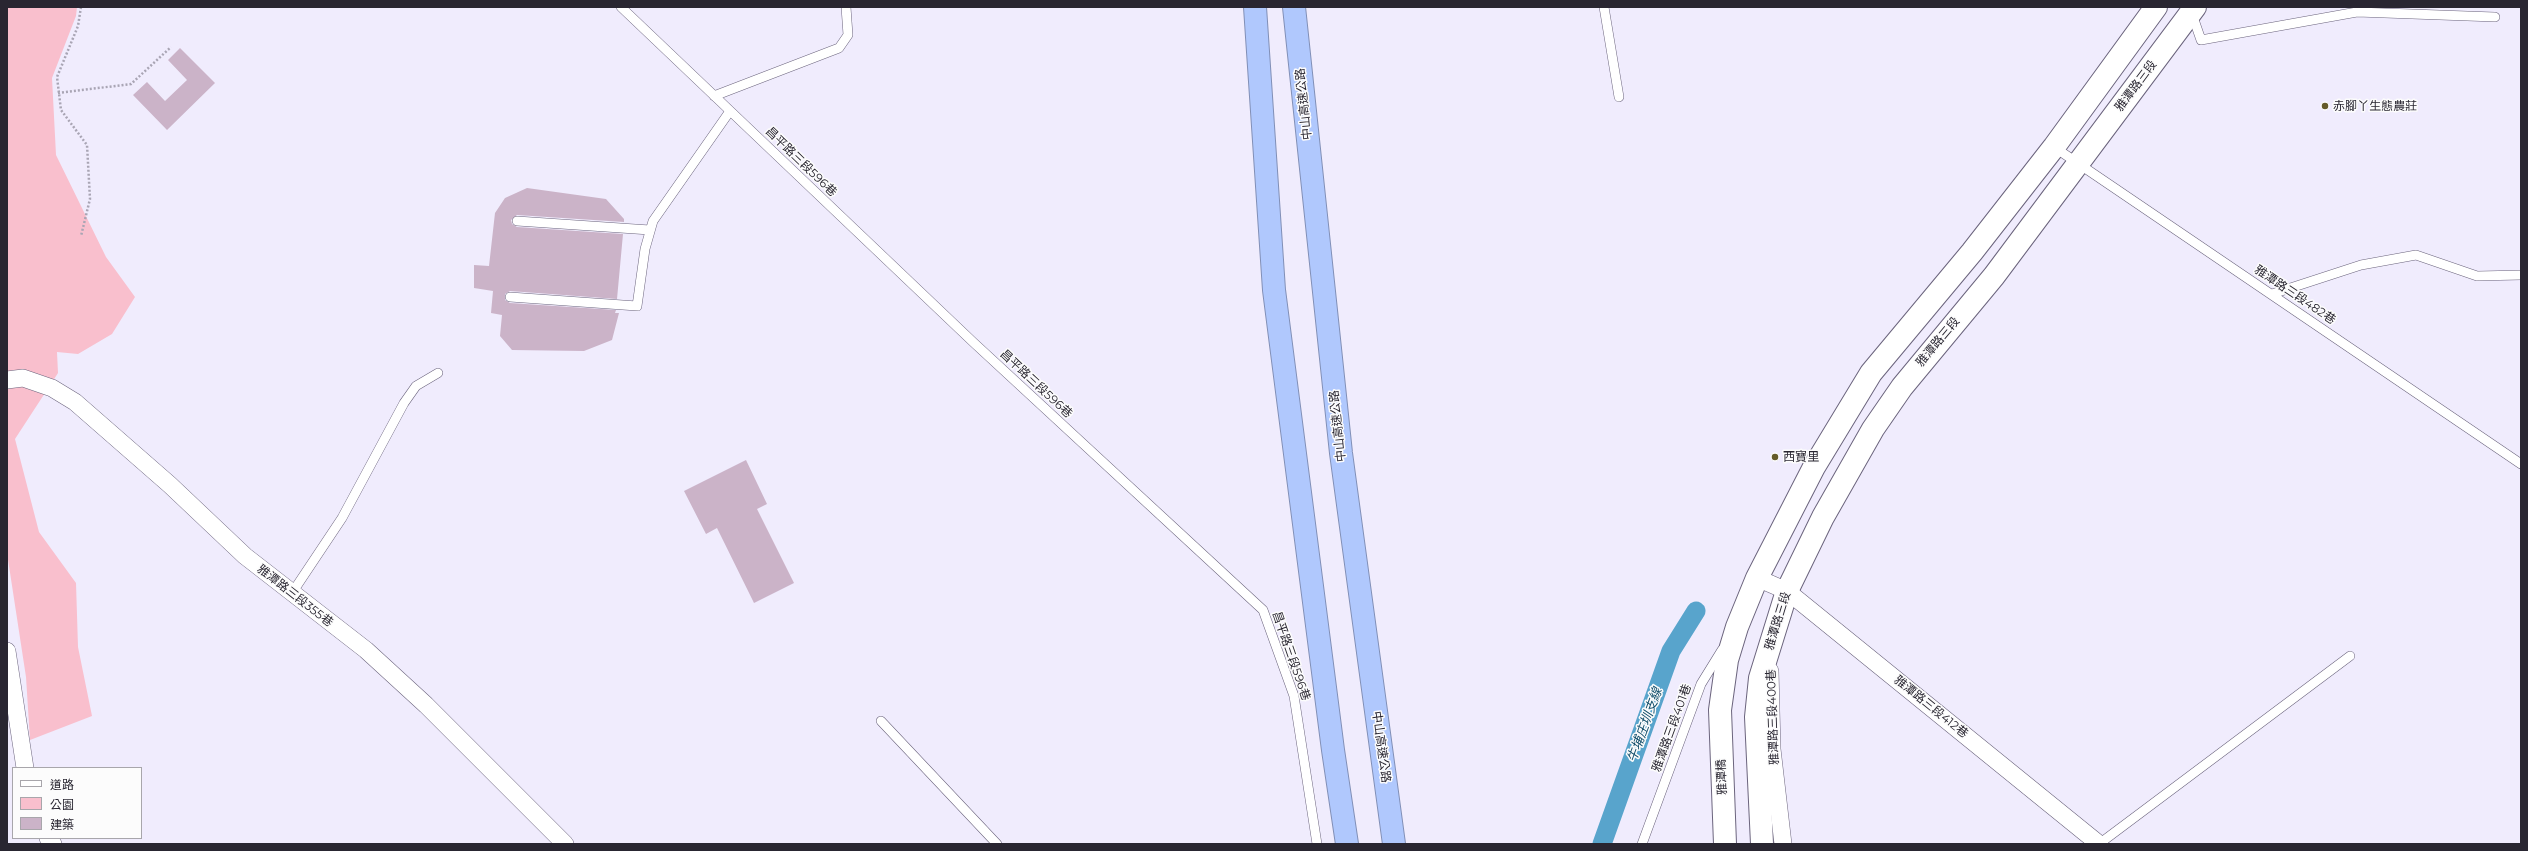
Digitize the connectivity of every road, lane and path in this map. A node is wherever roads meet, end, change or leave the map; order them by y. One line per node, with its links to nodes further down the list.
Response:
1 (81, 7): 11 (path)
2 (621, 7): 12 (lane, 昌平路三段596巷)
3 (846, 7): 12 (lane)
4 (1255, 7): 37 (highway)
5 (1294, 7): 38 (highway, 中山高速公路)
6 (1604, 7): 13 (lane)
7 (2156, 7): 15 (street)
8 (2193, 10): 9 (lane); 16 (street, 雅潭路三段)
9 (2495, 17)
10 (170, 47): 11 (path)
11 (58, 93): 19 (path)
12 (714, 96): 14 (lane, 昌平路三段596巷)
13 (1619, 97)
14 (730, 111): 18 (lane); 36 (lane, 昌平路三段596巷)
15 (2054, 147): 16 (lane, 雅潭路三段482巷); 26 (street)
16 (2078, 162): 21 (lane, 雅潭路三段482巷); 27 (street, 雅潭路三段)
17 (517, 221): 18 (lane)
18 (650, 230): 22 (lane)
19 (81, 236)
20 (2521, 275): 21 (lane)
21 (2272, 294): 25 (lane, 雅潭路三段482巷)
22 (510, 297)
23 (438, 373): 28 (lane)
24 (7, 380): 28 (street, 雅潭路三段355巷)
25 (2521, 464)
26 (1757, 578): 27 (street, 雅潭路三段412巷); 29 (street)
27 (1787, 591): 41 (street, 雅潭路三段); 42 (street, 雅潭路三段400巷); 43 (street, 雅潭路三段412巷)
28 (292, 594): 34 (street, 雅潭路三段355巷)
29 (1736, 627): 39 (lane, 雅潭路三段401巷); 40 (street, 雅潭橋)
30 (7, 651): 33 (street)
31 (2350, 656): 43 (lane)
32 (881, 721): 35 (lane)
33 (25, 767)
34 (565, 844)
35 (997, 844)
36 (1317, 844)
37 (1347, 844)
38 (1394, 844)
39 (1642, 844)
40 (1725, 844)
41 (1762, 844)
42 (1783, 844)
43 (2099, 844)

